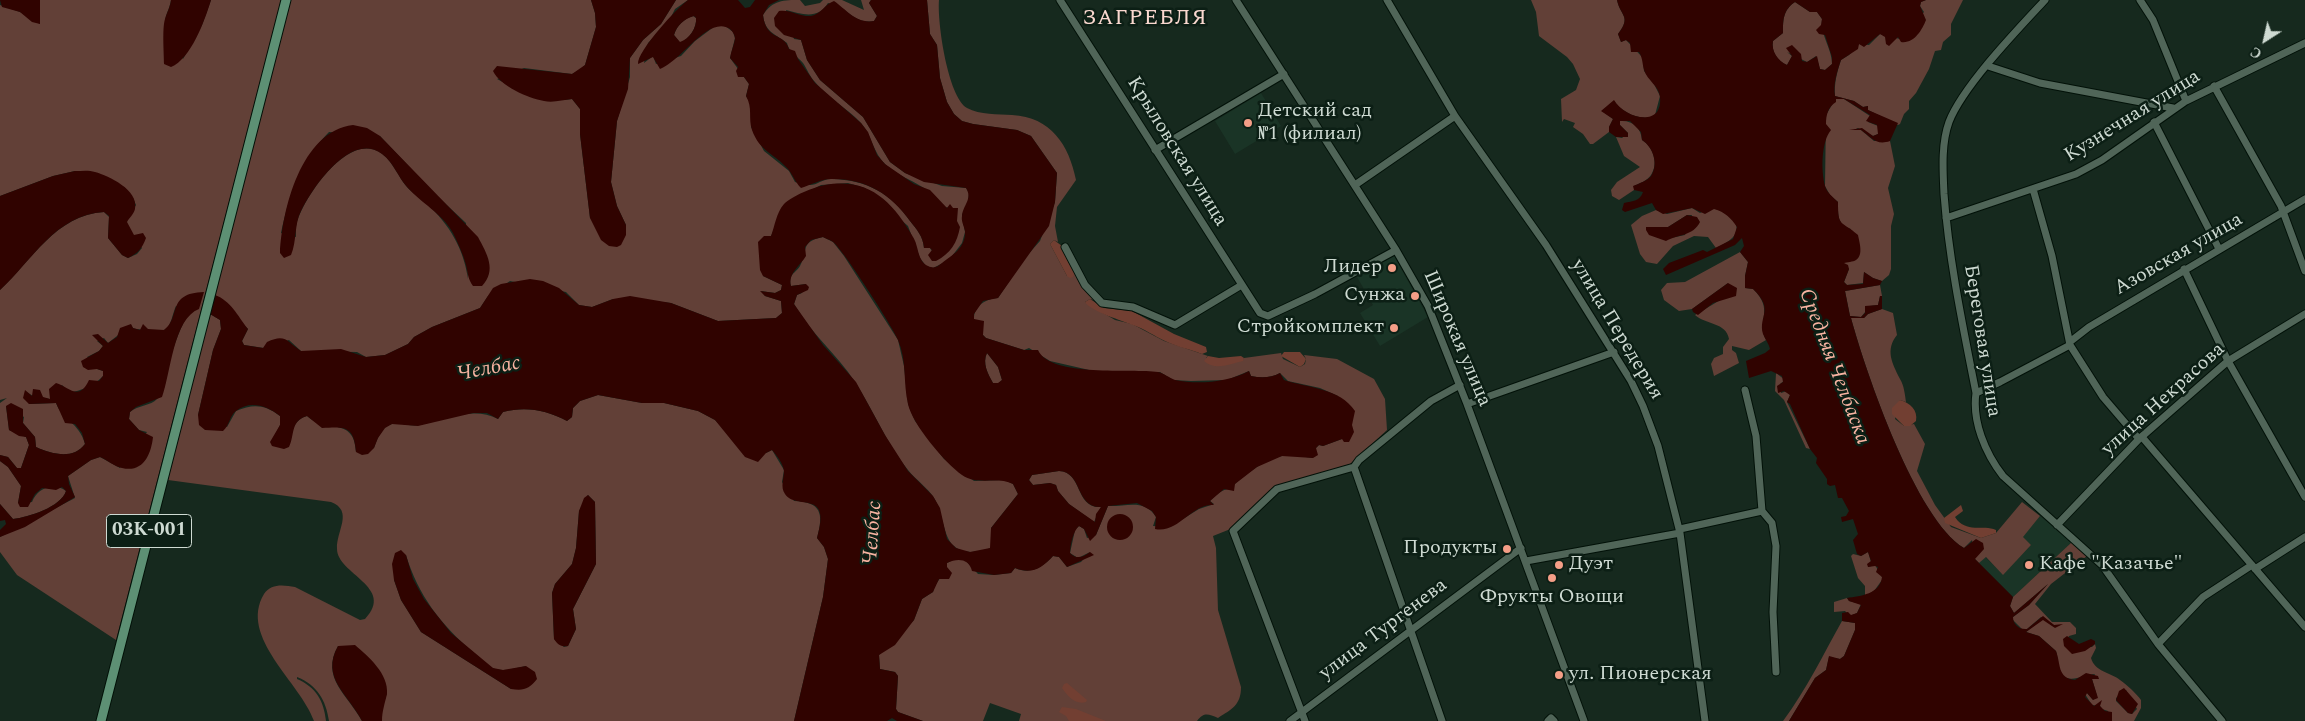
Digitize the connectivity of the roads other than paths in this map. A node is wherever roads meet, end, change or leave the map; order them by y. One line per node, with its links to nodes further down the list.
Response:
1 (286, 0): 51 (main road, 03К-001)
2 (1060, 0): 16 (street, Крыловская улица)
3 (1246, 0): 7 (street)
4 (1387, 0): 14 (street, улица Передерия)
5 (2046, 0): 9 (street, Береговая улица)
6 (2140, 0): 12 (street)
7 (1237, 2): 10 (street, Широкая улица)
8 (2305, 43): 11 (street, Кузнечная улица)
9 (1988, 66): 13 (street); 21 (street, Береговая улица)
10 (1284, 74): 16 (street); 17 (street, Широкая улица)
11 (2214, 86): 12 (street, Кузнечная улица); 20 (street)
12 (2186, 100): 13 (street, Кузнечная улица)
13 (2173, 108): 15 (street, Кузнечная улица)
14 (1455, 116): 17 (street); 30 (street, улица Передерия)
15 (2154, 122): 18 (street, Кузнечная улица); 24 (street)
16 (1155, 150): 27 (street, Крыловская улица)
17 (1355, 185): 23 (street, Широкая улица)
18 (2033, 189): 21 (street, Кузнечная улица); 29 (street)
19 (2305, 200): 20 (street, Азовская улица)
20 (2283, 213): 24 (street, Азовская улица); 26 (street)
21 (1946, 218): 34 (street, Береговая улица)
22 (1065, 246): 27 (street)
23 (1396, 250): 27 (street, Крыловская улица); 32 (street, Широкая улица)
24 (2219, 250): 25 (street, Азовская улица)
25 (2184, 269): 29 (street, Азовская улица); 31 (street)
26 (2305, 271)
27 (1240, 286)
28 (2305, 314): 31 (street, улица Некрасова)
29 (2071, 343): 34 (street, Азовская улица); 36 (street)
30 (1614, 352): 35 (street); 41 (street, улица Передерия)
31 (2228, 361): 36 (street, улица Некрасова); 38 (street)
32 (1460, 385): 35 (street, Широкая улица); 37 (street)
33 (1745, 390): 39 (street)
34 (1976, 392): 40 (street, Береговая улица)
35 (1467, 404): 43 (street, Широкая улица)
36 (2141, 438): 40 (street, улица Некрасова); 45 (street)
37 (1354, 467): 47 (street); 50 (street)
38 (2305, 497)
39 (1762, 511): 41 (street); 49 (street)
40 (2057, 525): 48 (street, Береговая улица)
41 (1680, 531): 44 (street); 58 (street, улица Передерия)
42 (2305, 537): 45 (street)
43 (1521, 548): 44 (street, Широкая улица); 47 (street, улица Тургенева)
44 (1526, 561): 57 (street, Широкая улица)
45 (2254, 567): 46 (street); 48 (street)
46 (2305, 627)
47 (1410, 630): 50 (street, улица Тургенева); 54 (street)
48 (2158, 644): 59 (street, Береговая улица)
49 (1776, 672)
50 (1302, 713): 52 (street, улица Тургенева); 53 (street)
51 (101, 721)
52 (1290, 721)
53 (1305, 721)
54 (1442, 721)
55 (1548, 721): 56 (street)
56 (1554, 721)
57 (1584, 721)
58 (1705, 721)
59 (2222, 721)

